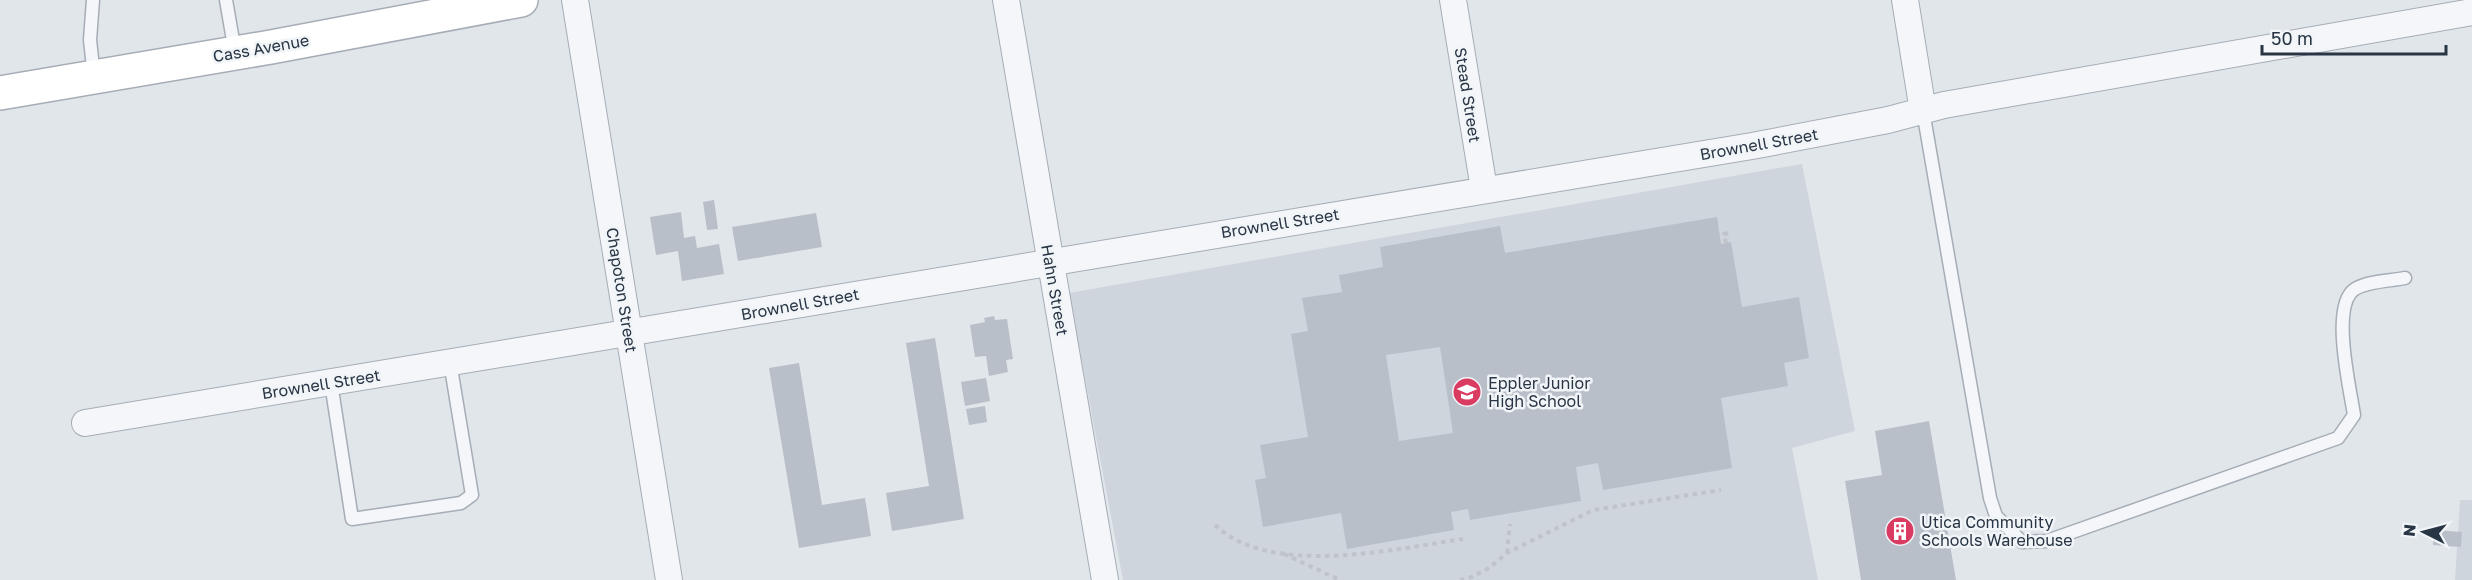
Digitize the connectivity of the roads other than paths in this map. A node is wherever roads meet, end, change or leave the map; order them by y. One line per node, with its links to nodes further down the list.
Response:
1 (93, 0): 10 (lane)
2 (226, 0): 9 (lane)
3 (521, 0): 9 (street, Cass Avenue)
4 (574, 0): 16 (street, Chapoton Street)
5 (1006, 0): 14 (street, Hahn Street)
6 (1453, 0): 13 (street, Stead Street)
7 (1905, 0): 12 (street)
8 (2472, 12): 12 (street, Brownell Street)
9 (235, 53): 10 (street, Cass Avenue)
10 (94, 77): 11 (street, Cass Avenue)
11 (0, 93)
12 (1923, 111): 13 (street, Brownell Street); 15 (lane)
13 (1484, 189): 14 (street, Brownell Street)
14 (1050, 262): 16 (street, Brownell Street); 21 (street, Hahn Street)
15 (2405, 278)
16 (629, 334): 17 (street, Brownell Street); 20 (street, Chapoton Street)
17 (450, 362): 18 (street, Brownell Street); 18 (lane)
18 (331, 383): 19 (street, Brownell Street)
19 (85, 423)
20 (669, 580)
21 (1105, 580)

